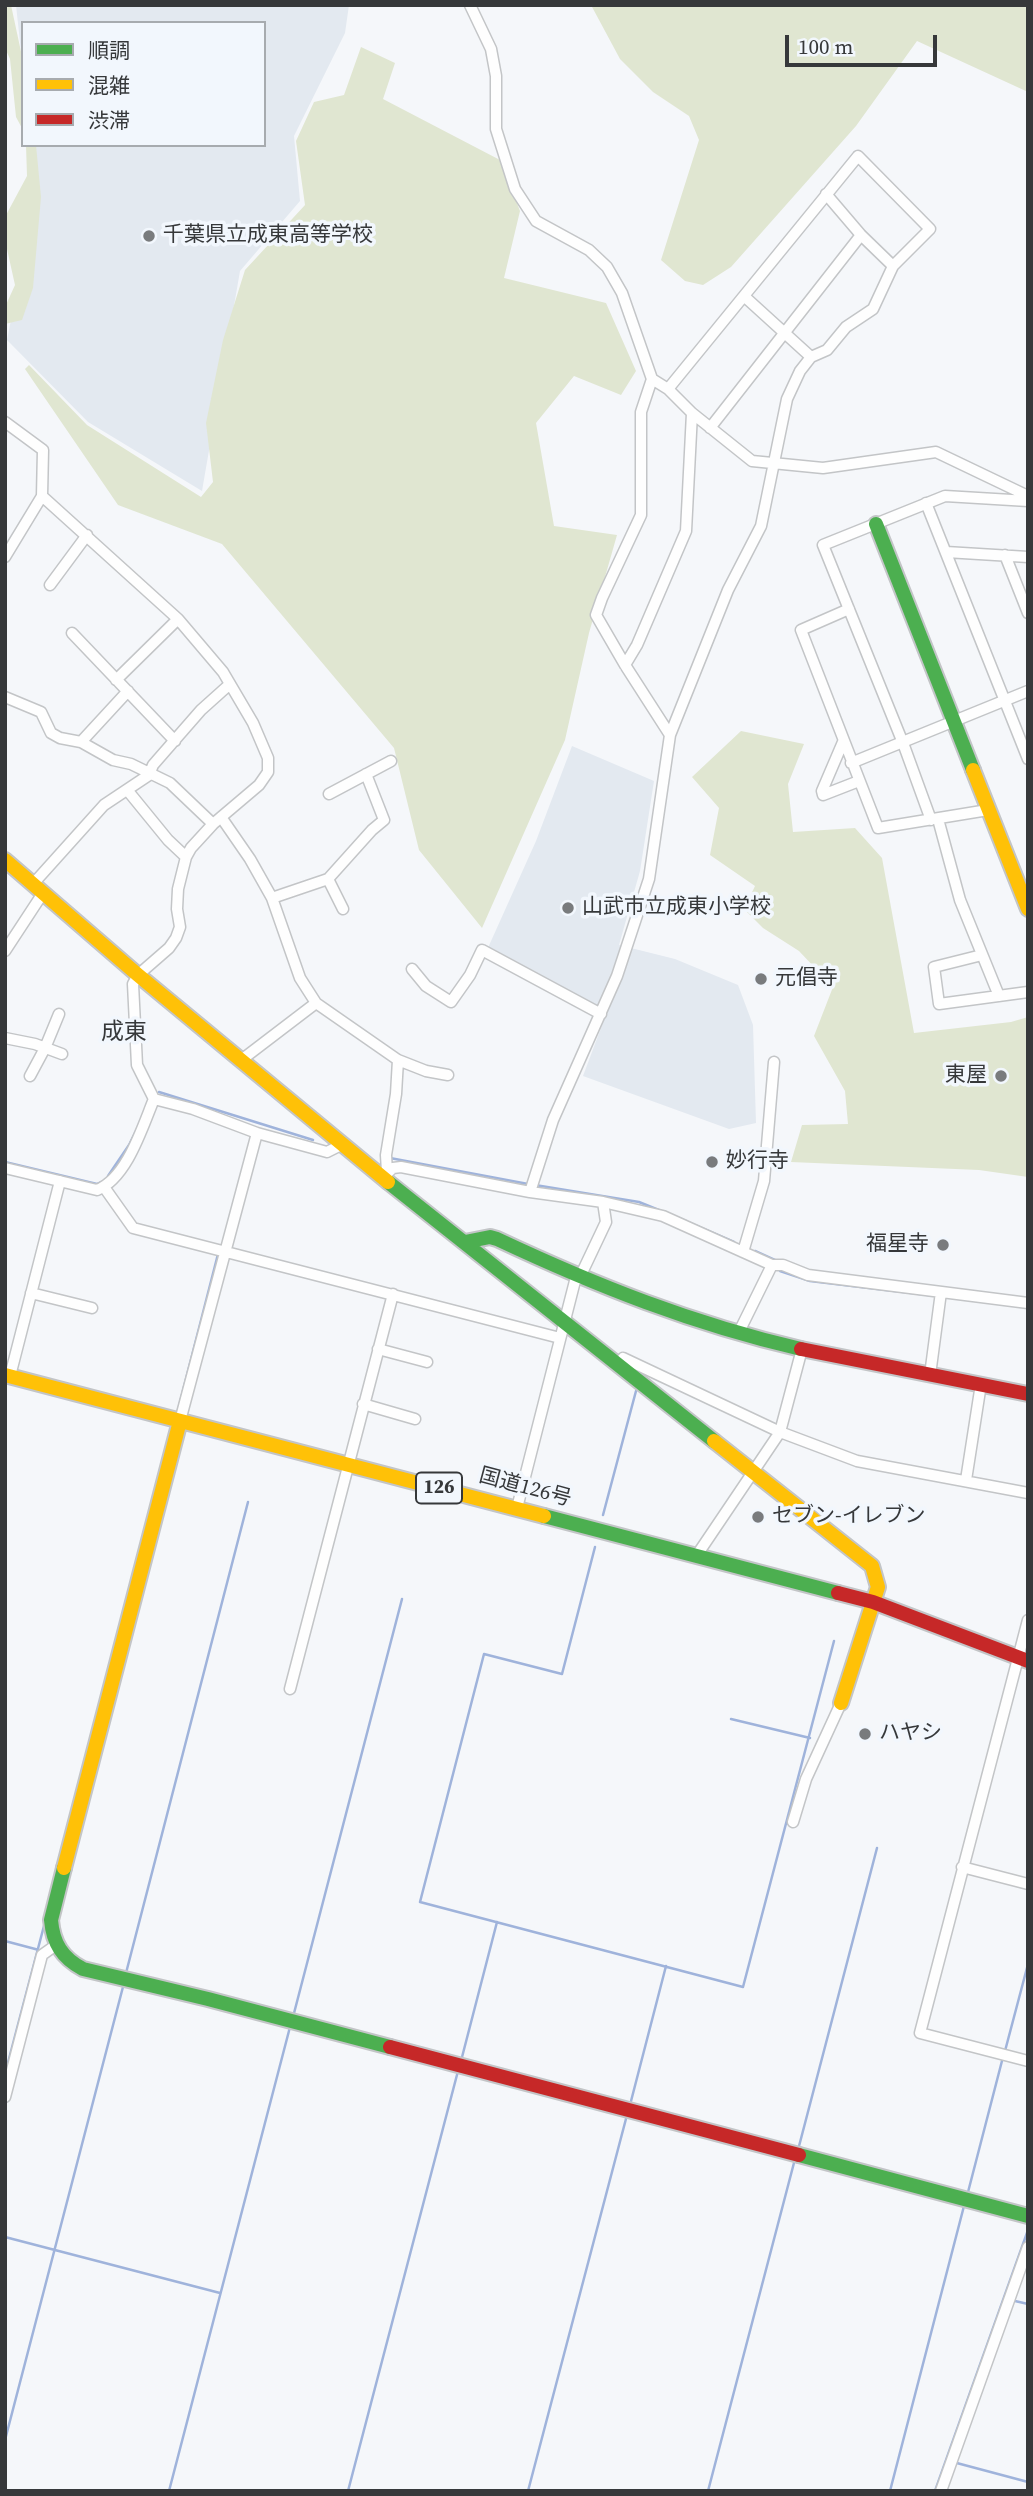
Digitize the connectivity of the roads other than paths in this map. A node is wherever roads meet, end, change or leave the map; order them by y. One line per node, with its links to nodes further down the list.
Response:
1 (470, 5): 8 (street)
2 (826, 194): 3 (street); 4 (street); 5 (street)
3 (861, 235): 4 (street); 6 (street)
4 (893, 266): 7 (street)
5 (745, 297): 6 (street); 9 (street)
6 (785, 332): 7 (street); 12 (street)
7 (811, 357): 13 (street)
8 (652, 379): 9 (street); 28 (street)
9 (668, 388): 10 (street)
10 (692, 413): 12 (street); 28 (street)
11 (5, 422): 14 (street)
12 (710, 428): 13 (street)
13 (775, 462): 15 (street); 36 (street)
14 (42, 496): 18 (street); 21 (street)
15 (1028, 498): 16 (street)
16 (926, 503): 17 (street); 19 (street)
17 (876, 524): 24 (street); 35 (main road)
18 (87, 535): 23 (street); 26 (street)
19 (946, 552): 20 (street); 34 (street)
20 (1005, 555): 22 (street); 25 (street)
21 (5, 557)
22 (1028, 557)
23 (50, 585)
24 (849, 609): 39 (street); 40 (street)
25 (1028, 613)
26 (177, 619): 29 (street); 30 (street)
27 (72, 633): 29 (street)
28 (625, 665): 36 (street)
29 (116, 680): 31 (street)
30 (230, 684): 37 (street); 51 (street)
31 (128, 691): 37 (street); 38 (street)
32 (1028, 691): 34 (street)
33 (5, 697): 38 (street)
34 (1004, 701): 35 (street); 41 (street)
35 (953, 723): 40 (street); 49 (main road)
36 (670, 734): 68 (street)
37 (175, 741): 45 (street)
38 (81, 742): 45 (street)
39 (844, 742): 43 (street); 46 (street)
40 (903, 743): 43 (street); 50 (street)
41 (1028, 759)
42 (391, 761): 44 (street)
43 (851, 762): 46 (street)
44 (366, 774): 48 (street); 54 (street)
45 (149, 775): 47 (street); 51 (street)
46 (859, 781): 50 (street)
47 (128, 791): 52 (street); 55 (street)
48 (329, 794)
49 (988, 810): 50 (street); 56 (main road)
50 (935, 820): 61 (street)
51 (217, 821): 52 (street); 57 (street)
52 (186, 857): 63 (street)
53 (5, 860): 55 (main road)
54 (328, 879): 57 (street); 58 (street)
55 (38, 888): 60 (street); 63 (main road)
56 (1024, 890): 59 (main road)
57 (272, 898): 66 (street)
58 (342, 909)
59 (1028, 909)
60 (5, 951)
61 (982, 955): 65 (street); 65 (street)
62 (412, 969): 68 (street)
63 (138, 975): 73 (main road); 77 (street)
64 (1028, 992): 65 (street)
65 (999, 996)
66 (316, 1003): 72 (street); 73 (street)
67 (59, 1014): 70 (street)
68 (601, 1014): 84 (street)
69 (5, 1038): 70 (street)
70 (45, 1048): 71 (street); 76 (street)
71 (62, 1055)
72 (398, 1060): 75 (street); 81 (street)
73 (240, 1061): 79 (main road)
74 (774, 1062): 88 (street)
75 (447, 1075)
76 (30, 1076)
77 (154, 1100): 78 (street); 83 (street)
78 (257, 1133): 79 (street); 87 (street)
79 (341, 1146): 81 (main road)
80 (5, 1168): 82 (street)
81 (385, 1175): 84 (street); 86 (main road)
82 (60, 1181): 83 (street); 91 (street)
83 (104, 1187): 87 (street)
84 (532, 1187): 85 (street)
85 (603, 1202): 88 (street); 90 (street)
86 (465, 1242): 90 (main road); 96 (main road)
87 (224, 1251): 92 (street); 109 (street)
88 (743, 1252): 89 (street)
89 (776, 1265): 93 (street); 97 (street)
90 (578, 1278): 96 (street); 97 (main road)
91 (31, 1293): 95 (street); 104 (street)
92 (393, 1294): 98 (street); 99 (street)
93 (940, 1295): 94 (street); 103 (street)
94 (1028, 1303)
95 (92, 1308)
96 (564, 1322): 98 (street); 102 (main road)
97 (738, 1334): 100 (main road)
98 (560, 1338): 115 (street)
99 (377, 1349): 101 (street); 107 (street)
100 (802, 1349): 103 (main road); 110 (street)
101 (427, 1362)
102 (619, 1365): 110 (street); 112 (main road)
103 (930, 1375): 105 (main road)
104 (7, 1376): 109 (main road, 国道126号 / 126)
105 (981, 1384): 106 (main road); 113 (street)
106 (1028, 1394)
107 (363, 1404): 108 (street); 111 (street)
108 (415, 1419)
109 (180, 1421): 111 (main road, 国道126号 / 126); 125 (main road)
110 (780, 1432): 112 (street); 113 (street)
111 (347, 1464): 115 (main road, 国道126号 / 126); 120 (street)
112 (753, 1471): 116 (street); 117 (main road)
113 (965, 1480): 114 (street)
114 (1028, 1493)
115 (517, 1508): 116 (main road, 国道126号 / 126)
116 (697, 1555): 117 (main road, 国道126号 / 126)
117 (873, 1602): 119 (main road, 国道126号 / 126); 121 (main road)
118 (1028, 1620): 119 (street)
119 (1023, 1659): 123 (street)
120 (290, 1689)
121 (841, 1703): 122 (street)
122 (793, 1822)
123 (962, 1867): 124 (street); 126 (street)
124 (1028, 1884)
125 (56, 1945): 127 (street); 128 (main road)
126 (1028, 2061)
127 (5, 2097)
128 (1028, 2216)
129 (1028, 2247): 130 (street)
130 (940, 2491)

